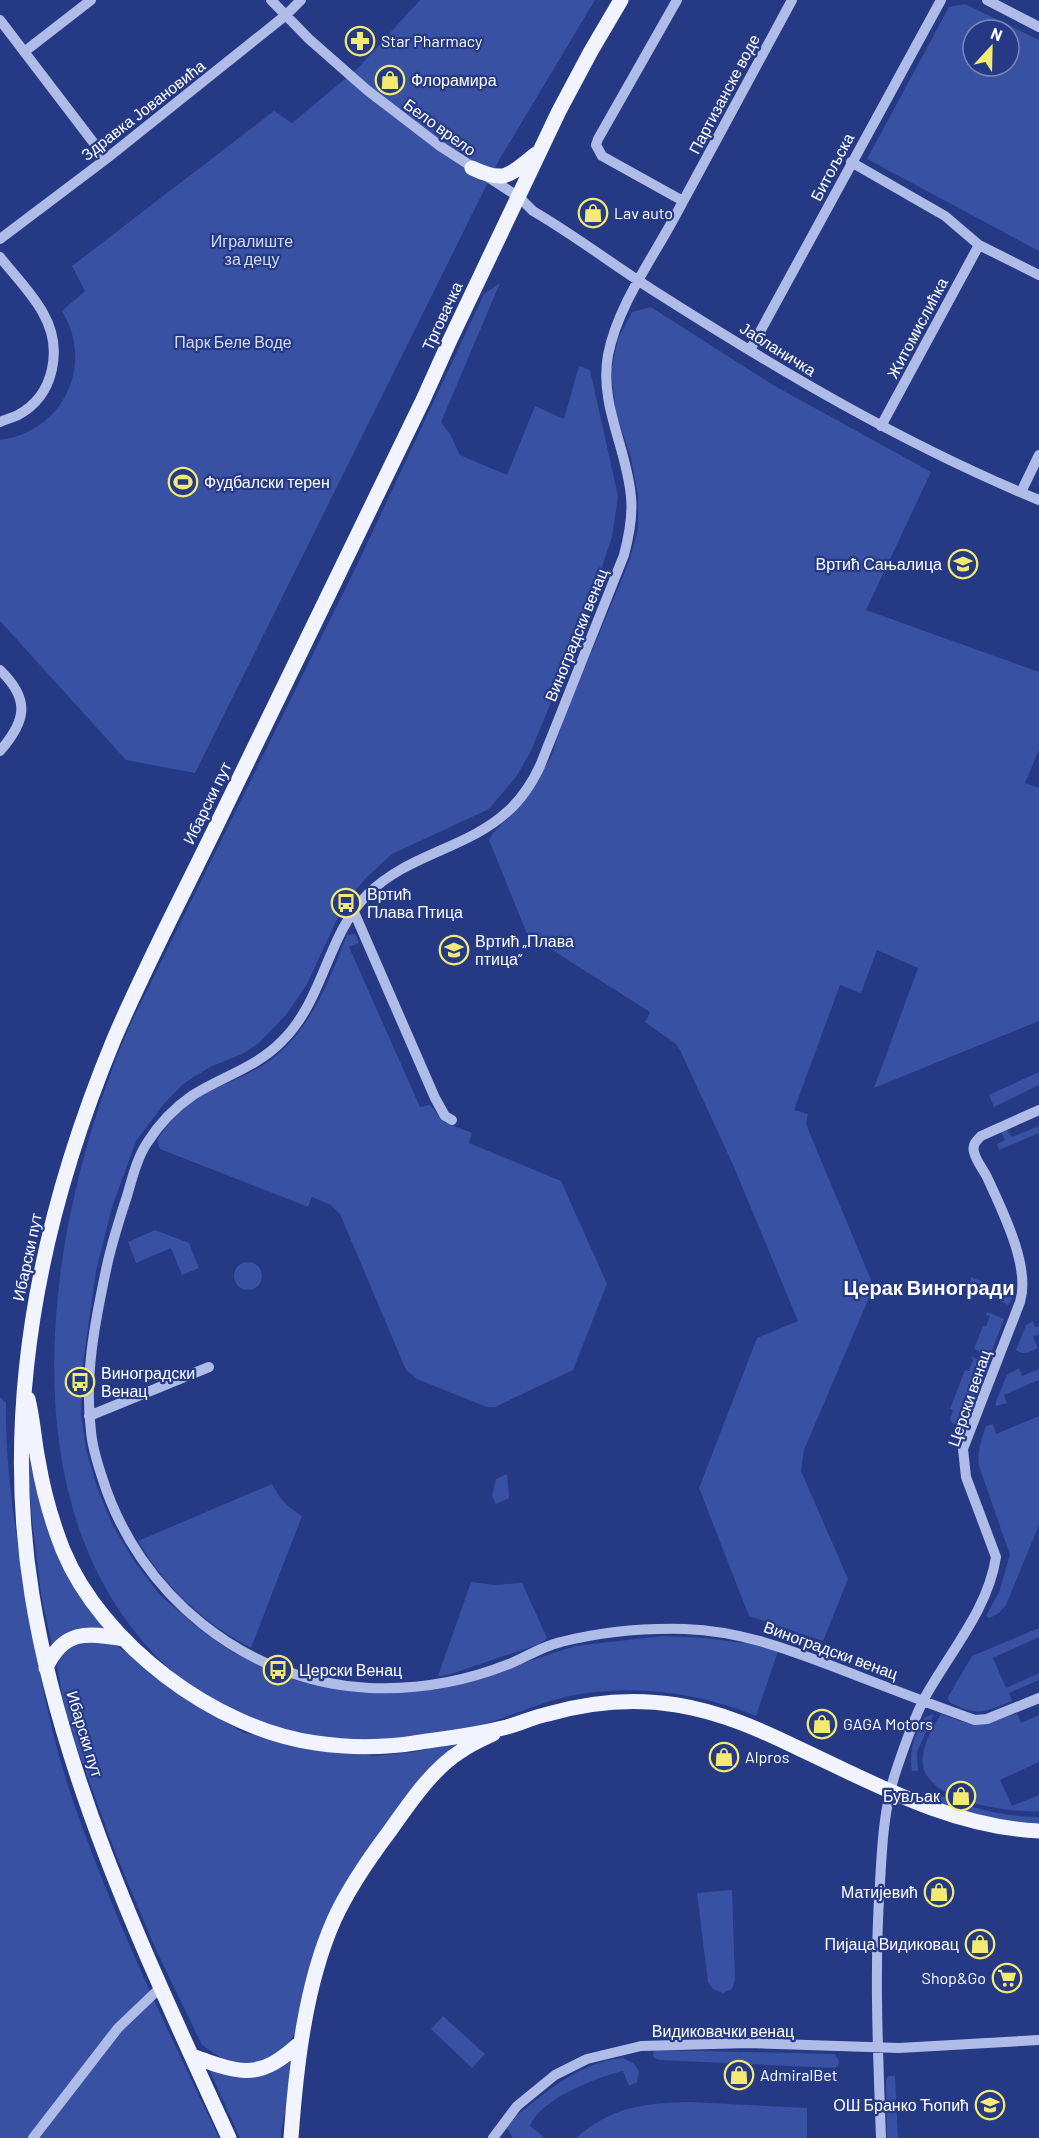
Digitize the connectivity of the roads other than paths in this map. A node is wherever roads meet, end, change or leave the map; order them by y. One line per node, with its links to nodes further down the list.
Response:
1 (91, 0): 12 (street)
2 (271, 0): 9 (street, Бело врело)
3 (301, 0): 9 (street, Здравка Јовановића)
4 (621, 0): 13 (main road, Трговачка)
5 (676, 0): 18 (street)
6 (792, 0): 18 (street, Партизанске воде)
7 (941, 0): 15 (street, Битољска)
8 (987, 0): 11 (street)
9 (286, 15): 14 (street, Здравка Јовановића); 16 (street, Бело врело)
10 (0, 20): 12 (street)
11 (1039, 27)
12 (24, 52): 14 (street)
13 (540, 150): 16 (main road); 17 (main road, Трговачка)
14 (106, 159): 19 (street, Здравка Јовановића)
15 (851, 162): 20 (street); 24 (street, Битољска)
16 (472, 168): 17 (street, Бело врело)
17 (519, 196): 23 (street, Јабланичка); 30 (main road, Трговачка)
18 (683, 201): 23 (street, Партизанске воде)
19 (0, 239)
20 (979, 245): 22 (street); 26 (street, Житомислићка)
21 (0, 257): 25 (street)
22 (1039, 275)
23 (639, 280): 24 (street, Јабланичка); 33 (street, Виноградски венац)
24 (750, 350): 26 (street, Јабланичка)
25 (0, 422)
26 (881, 426): 28 (street, Јабланичка)
27 (1039, 455): 28 (street)
28 (1021, 492): 29 (street, Јабланичка)
29 (1039, 500)
30 (301, 650): 37 (main road, Ибарски пут)
31 (0, 670): 32 (street)
32 (0, 751)
33 (354, 912): 35 (street); 38 (street, Виноградски венац)
34 (1039, 1110): 42 (street, Церски венац)
35 (452, 1120)
36 (209, 1367): 38 (street)
37 (24, 1384): 39 (main road); 40 (main road, Ибарски пут)
38 (89, 1416): 42 (street, Виноградски венац)
39 (123, 1639): 40 (main road); 43 (main road)
40 (46, 1668): 46 (main road, Ибарски пут)
41 (1039, 1698): 42 (street, Виноградски венац)
42 (924, 1700): 44 (street, Церски венац)
43 (506, 1727): 44 (main road); 48 (main road)
44 (890, 1791): 45 (main road); 49 (street)
45 (1039, 1831)
46 (162, 1986): 50 (main road, Ибарски пут); 51 (street)
47 (1039, 2040): 49 (street, Видиковачки венац)
48 (301, 2042): 50 (main road); 53 (main road)
49 (878, 2048): 54 (street, Видиковачки венац); 55 (street)
50 (192, 2056): 52 (main road, Ибарски пут)
51 (33, 2138)
52 (230, 2138)
53 (291, 2138)
54 (493, 2138)
55 (881, 2138)

